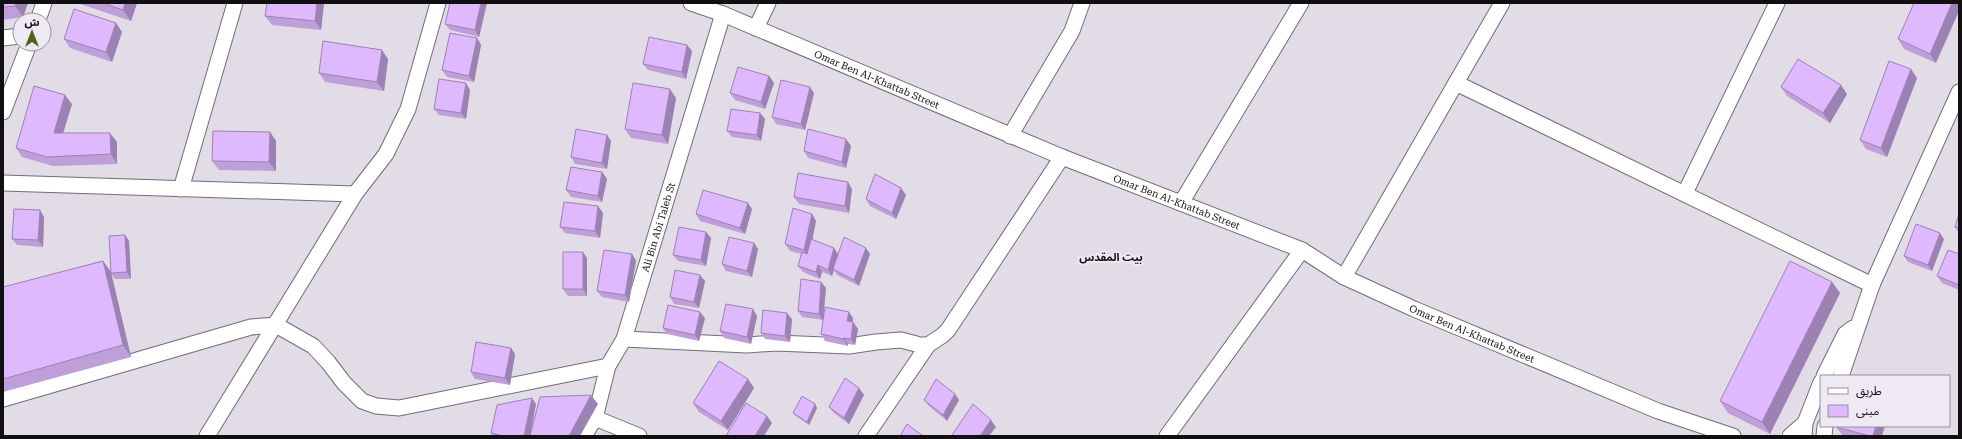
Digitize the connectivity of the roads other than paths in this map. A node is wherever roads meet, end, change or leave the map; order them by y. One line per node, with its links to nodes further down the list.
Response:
1 (235, 3): 18 (street)
2 (438, 3): 20 (street)
3 (691, 3): 9 (street, Omar Ben Al-Khattab Street)
4 (768, 3): 10 (street)
5 (1082, 3): 15 (street)
6 (1301, 3): 21 (street)
7 (1502, 3): 12 (street)
8 (1777, 3): 19 (street)
9 (723, 14): 10 (street, Omar Ben Al-Khattab Street); 27 (street, Ali Bin Abi Taleb St)
10 (756, 28): 15 (street, Omar Ben Al-Khattab Street)
11 (26, 52): 14 (street)
12 (1456, 83): 19 (street); 23 (street)
13 (1959, 92): 24 (street)
14 (3, 112)
15 (1010, 136): 16 (street, Omar Ben Al-Khattab Street)
16 (1062, 157): 21 (street, Omar Ben Al-Khattab Street); 28 (street)
17 (3, 183): 18 (street)
18 (181, 189): 20 (street)
19 (1685, 193): 24 (street)
20 (355, 194): 25 (street)
21 (1181, 203): 22 (street, Omar Ben Al-Khattab Street)
22 (1302, 250): 23 (street, Omar Ben Al-Khattab Street); 41 (street)
23 (1344, 276): 34 (street, Omar Ben Al-Khattab Street)
24 (1872, 285): 26 (street)
25 (276, 325): 29 (street); 33 (street); 37 (street)
26 (1857, 325): 30 (street); 31 (street)
27 (624, 339): 28 (street); 29 (street, Ali Bin Abi Taleb St)
28 (928, 345): 40 (street)
29 (608, 366): 35 (street, Ali Bin Abi Taleb St)
30 (1824, 375)
31 (1841, 375)
32 (1820, 385): 36 (street)
33 (3, 399)
34 (1658, 411): 42 (street); 43 (street)
35 (595, 418): 38 (street, Ali Bin Abi Taleb St); 39 (street)
36 (1804, 429): 44 (street)
37 (207, 436)
38 (584, 436)
39 (639, 436)
40 (866, 436)
41 (1167, 436)
42 (1701, 436)
43 (1733, 436)
44 (1790, 436)

